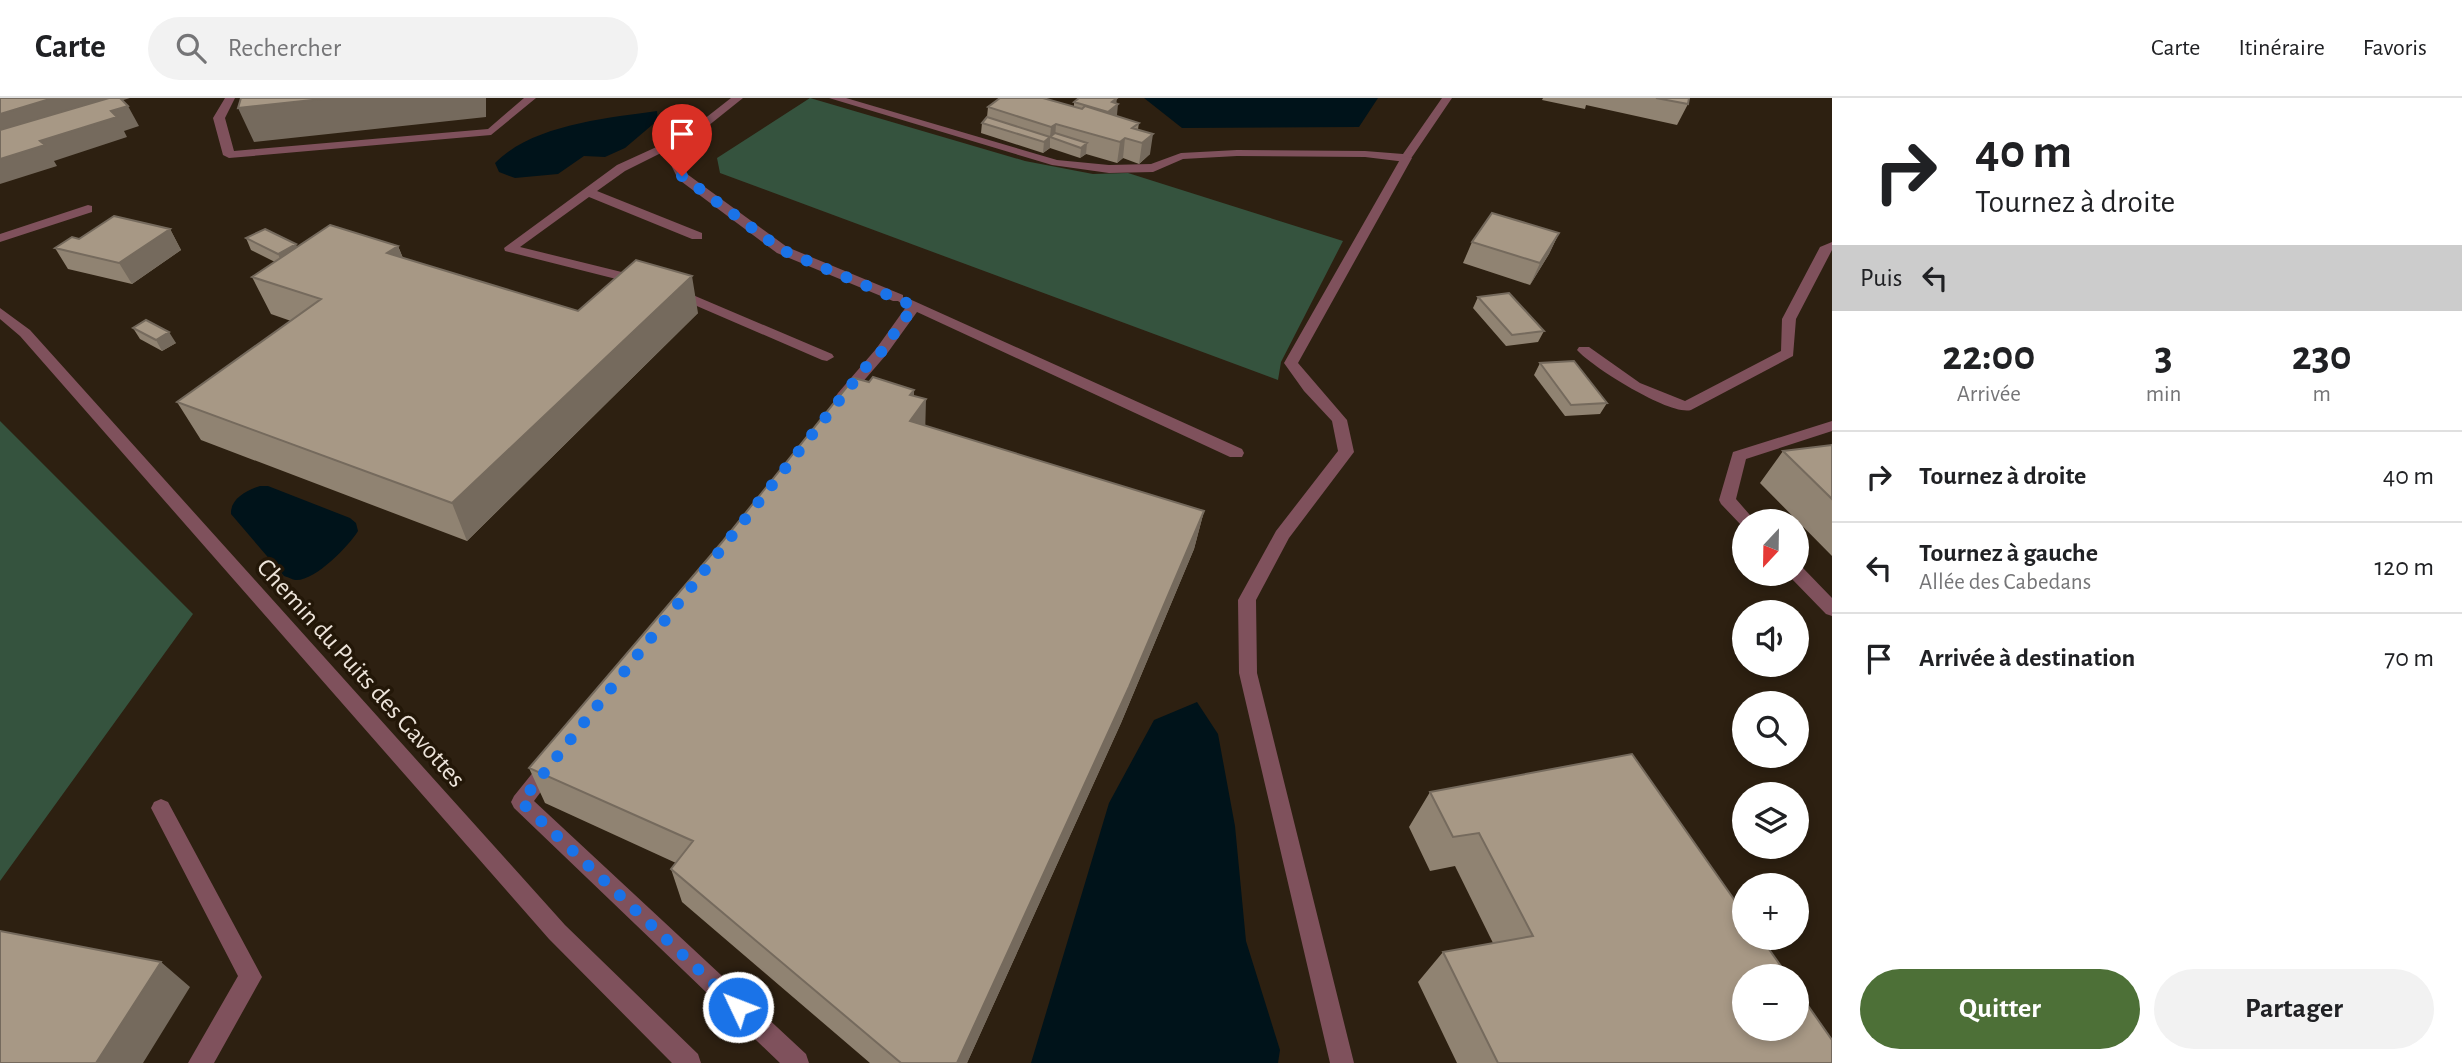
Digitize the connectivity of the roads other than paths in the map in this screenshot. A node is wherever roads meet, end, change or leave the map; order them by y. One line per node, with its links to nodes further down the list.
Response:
1 (230, 98): 2 (street)
2 (531, 98)
3 (738, 98): 6 (street)
4 (834, 98): 7 (street)
5 (1447, 98): 7 (street)
6 (689, 136): 8 (street); 13 (street)
7 (1406, 158): 28 (street)
8 (588, 192): 10 (street); 16 (street)
9 (88, 209): 11 (street)
10 (697, 236)
11 (0, 238)
12 (1832, 246): 15 (street)
13 (906, 302): 17 (street); 19 (street)
14 (0, 312): 26 (street, Chemin du Puits des Gavottes)
15 (1584, 350)
16 (827, 357)
17 (830, 412)
18 (1832, 426): 20 (street)
19 (1236, 453)
20 (1736, 509)
21 (1810, 586): 22 (street)
22 (1832, 609)
23 (564, 748): 27 (street)
24 (161, 808): 25 (street)
25 (200, 1063)
26 (689, 1063)
27 (797, 1063)
28 (1342, 1063)

